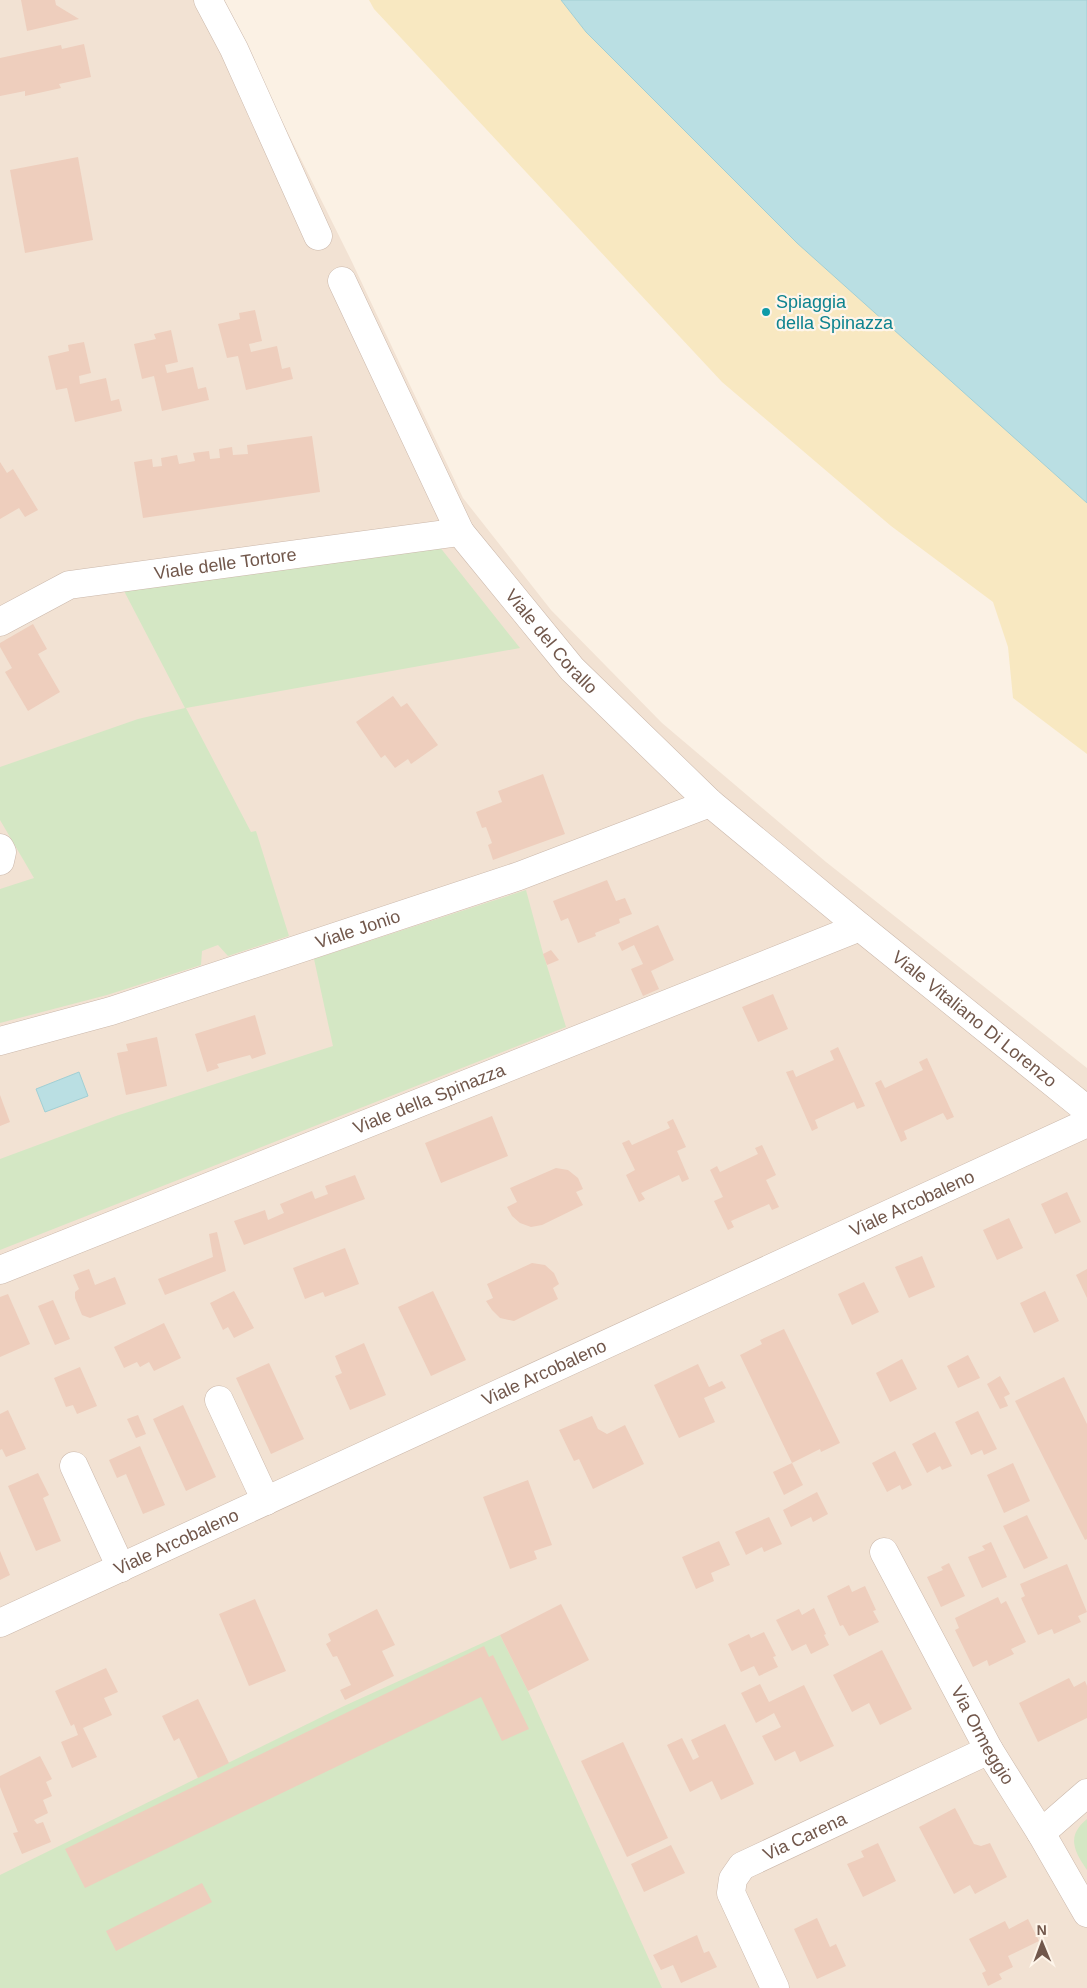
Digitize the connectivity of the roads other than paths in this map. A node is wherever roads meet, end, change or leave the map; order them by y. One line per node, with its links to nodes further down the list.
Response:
1 (208, 0): 2 (street)
2 (318, 236)
3 (342, 281): 4 (street, Viale del Corallo)
4 (460, 532): 5 (street, Viale delle Tortore); 6 (street, Viale del Corallo)
5 (0, 622)
6 (710, 803): 9 (street, Viale del Corallo); 10 (street, Viale Jonio)
7 (0, 848): 8 (street)
8 (0, 861)
9 (860, 927): 11 (street, Viale Vitaliano Di Lorenzo); 13 (street, Viale della Spinazza)
10 (0, 1041)
11 (1087, 1110)
12 (1087, 1123): 16 (street, Viale Arcobaleno)
13 (0, 1270)
14 (219, 1400): 16 (street)
15 (74, 1466): 18 (street)
16 (266, 1501): 18 (street, Viale Arcobaleno)
17 (884, 1552): 20 (street, Via Ormeggio)
18 (121, 1568): 19 (street, Viale Arcobaleno)
19 (0, 1623)
20 (989, 1750): 22 (street, Via Ormeggio); 24 (street, Via Carena)
21 (1087, 1793): 22 (street)
22 (1041, 1833): 23 (street, Via Ormeggio)
23 (1087, 1913)
24 (775, 1988)

